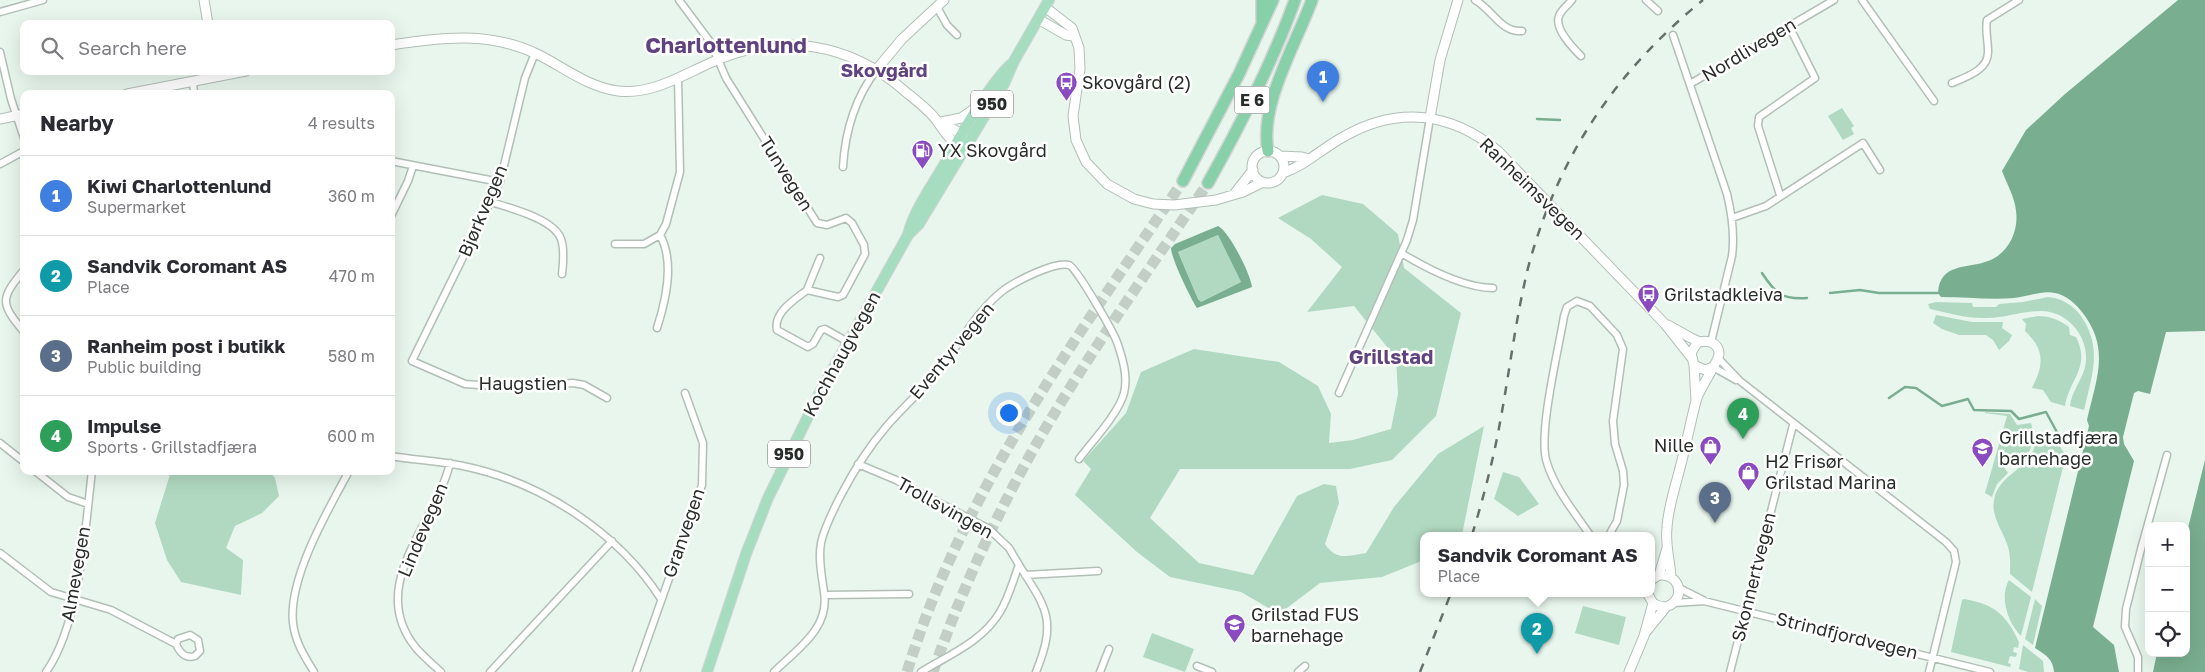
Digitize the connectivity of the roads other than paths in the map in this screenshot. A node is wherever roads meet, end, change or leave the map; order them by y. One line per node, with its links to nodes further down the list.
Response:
1 (43, 0): 18 (street)
2 (204, 0): 20 (street)
3 (679, 0): 31 (street, Tunvegen)
4 (1262, 0): 21 (highway, E 6)
5 (1273, 0): 21 (highway, E 6)
6 (1295, 0): 64 (highway, E 6)
7 (1312, 0): 50 (highway, E 6)
8 (1458, 0): 44 (street)
9 (1475, 0): 23 (street)
10 (1572, 0): 30 (street)
11 (1646, 0): 17 (street)
12 (1834, 0): 22 (street, Nordlivegen)
13 (1862, 0): 41 (street)
14 (2019, 0): 37 (street)
15 (941, 3): 24 (street); 33 (street)
16 (1047, 3): 19 (main road, Kochhaugvegen / 950); 26 (street)
17 (1658, 11)
18 (0, 12)
19 (1038, 19): 26 (street); 32 (main road, Kochhaugvegen / 950)
20 (207, 20)
21 (1262, 25): 61 (highway, E 6)
22 (1789, 26): 38 (street, Nordlivegen); 66 (street)
23 (1522, 31)
24 (957, 35)
25 (1674, 35): 38 (street)
26 (1073, 36): 65 (street)
27 (395, 44): 29 (street)
28 (0, 52): 43 (street)
29 (535, 53): 35 (street); 62 (street, Bjørkvegen)
30 (1582, 56)
31 (719, 59): 33 (street); 35 (street); 79 (street, Tunvegen)
32 (1014, 60): 42 (main road, Kochhaugvegen / 950); 49 (main road, Kochhaugvegen / 950)
33 (877, 69): 46 (street); 57 (street)
34 (214, 75): 36 (street)
35 (678, 78): 70 (street)
36 (193, 81): 39 (street); 40 (street)
37 (1952, 83)
38 (1690, 84): 69 (street)
39 (147, 90)
40 (194, 90)
41 (1934, 101)
42 (983, 103): 46 (street); 47 (main road, Kochhaugvegen / 950)
43 (20, 114): 45 (street)
44 (1430, 118): 53 (street, Ranheimsvegen); 73 (street); 80 (street, Ranheimsvegen)
45 (0, 119)
46 (941, 122): 47 (street); 48 (street)
47 (962, 135): 48 (main road, Kochhaugvegen / 950); 49 (street)
48 (956, 144): 49 (street); 71 (main road, Kochhaugvegen / 950)
49 (967, 145): 71 (main road, Kochhaugvegen / 950)
50 (1268, 151): 52 (street); 58 (street)
51 (20, 153): 55 (street)
52 (1280, 156): 53 (street); 60 (street)
53 (1308, 159): 60 (street, Ranheimsvegen)
54 (395, 162): 56 (street)
55 (0, 164)
56 (413, 166): 62 (street); 68 (street)
57 (843, 167)
58 (1253, 170): 63 (street); 65 (street)
59 (1880, 170): 66 (street)
60 (1283, 174): 63 (street)
61 (1183, 181)
62 (500, 182): 67 (street, Bjørkvegen)
63 (1263, 182): 65 (street)
64 (1208, 183)
65 (1235, 193)
66 (1780, 195): 69 (street)
67 (491, 202): 76 (street); 87 (street, Bjørkvegen)
68 (395, 208)
69 (1732, 218): 85 (street)
70 (660, 235): 72 (street); 82 (street)
71 (908, 235): 83 (main road, Kochhaugvegen / 950)
72 (615, 244)
73 (1401, 253): 78 (street); 94 (street)
74 (820, 258): 79 (street)
75 (20, 273): 77 (street)
76 (562, 274)
77 (3, 287): 81 (street)
78 (1493, 288)
79 (807, 290): 83 (street)
80 (1665, 324): 84 (street, Ranheimsvegen); 88 (street, Ranheimsvegen)
81 (20, 328)
82 (657, 328)
83 (848, 342): 141 (main road, Kochhaugvegen / 950)
84 (1700, 342): 85 (street); 88 (street)
85 (1711, 342): 86 (street)
86 (1719, 359): 89 (street); 90 (street)
87 (412, 361): 91 (street, Haugstien)
88 (1692, 361): 89 (street); 96 (street)
89 (1713, 367): 90 (street); 96 (street)
90 (1740, 381): 97 (street)
91 (465, 384): 92 (street, Haugstien); 95 (street, Haugstien)
92 (473, 388)
93 (685, 393): 124 (street, Granvegen)
94 (1339, 394)
95 (607, 398)
96 (1696, 400): 112 (street)
97 (1793, 424): 129 (street, Skonnertvegen); 133 (street)
98 (0, 443): 101 (street)
99 (2167, 455): 152 (street)
100 (395, 457): 103 (street)
101 (20, 459)
102 (1079, 459): 104 (street, Eventyrvegen)
103 (450, 464): 111 (street); 138 (street, Lindevegen)
104 (858, 464): 114 (street, Trollsvingen); 122 (street, Eventyrvegen)
105 (40, 475): 108 (street)
106 (92, 475): 108 (street, Almevegen)
107 (347, 475): 137 (street)
108 (88, 504): 125 (street, Almevegen)
109 (1588, 532): 110 (street)
110 (1611, 532)
111 (612, 541): 124 (street); 139 (street)
112 (1666, 548): 117 (street); 118 (street)
113 (0, 553): 125 (street)
114 (1019, 565): 116 (street, Trollsvingen); 143 (street)
115 (1098, 571): 116 (street)
116 (1025, 575): 144 (street, Trollsvingen)
117 (1659, 575): 118 (street); 119 (street)
118 (1671, 577): 120 (street)
119 (1655, 578)
120 (1679, 588): 126 (street, Strindfjordvegen); 128 (street)
121 (909, 594): 122 (street)
122 (825, 595): 142 (street, Eventyrvegen)
123 (1649, 597): 127 (street)
124 (661, 599): 140 (street, Granvegen)
125 (74, 600): 131 (street); 136 (street, Almevegen)
126 (1704, 601): 128 (street, Strindfjordvegen); 129 (street, Strindfjordvegen)
127 (1652, 603): 128 (street); 130 (street)
128 (1670, 605): 130 (street)
129 (1746, 611): 133 (street, Strindfjordvegen); 149 (street, Skonnertvegen)
130 (1644, 636): 148 (street)
131 (176, 644)
132 (1109, 649): 145 (street)
133 (1932, 657): 150 (street); 151 (street, Strindfjordvegen)
134 (1306, 666): 147 (street)
135 (1197, 667): 146 (street)
136 (46, 672)
137 (314, 672)
138 (440, 672)
139 (490, 672)
140 (636, 672)
141 (707, 672)
142 (774, 672)
143 (921, 672)
144 (1036, 672)
145 (1100, 672)
146 (1212, 672)
147 (1298, 672)
148 (1628, 672)
149 (1730, 672)
150 (1929, 672)
151 (1990, 672)
152 (2138, 672)

